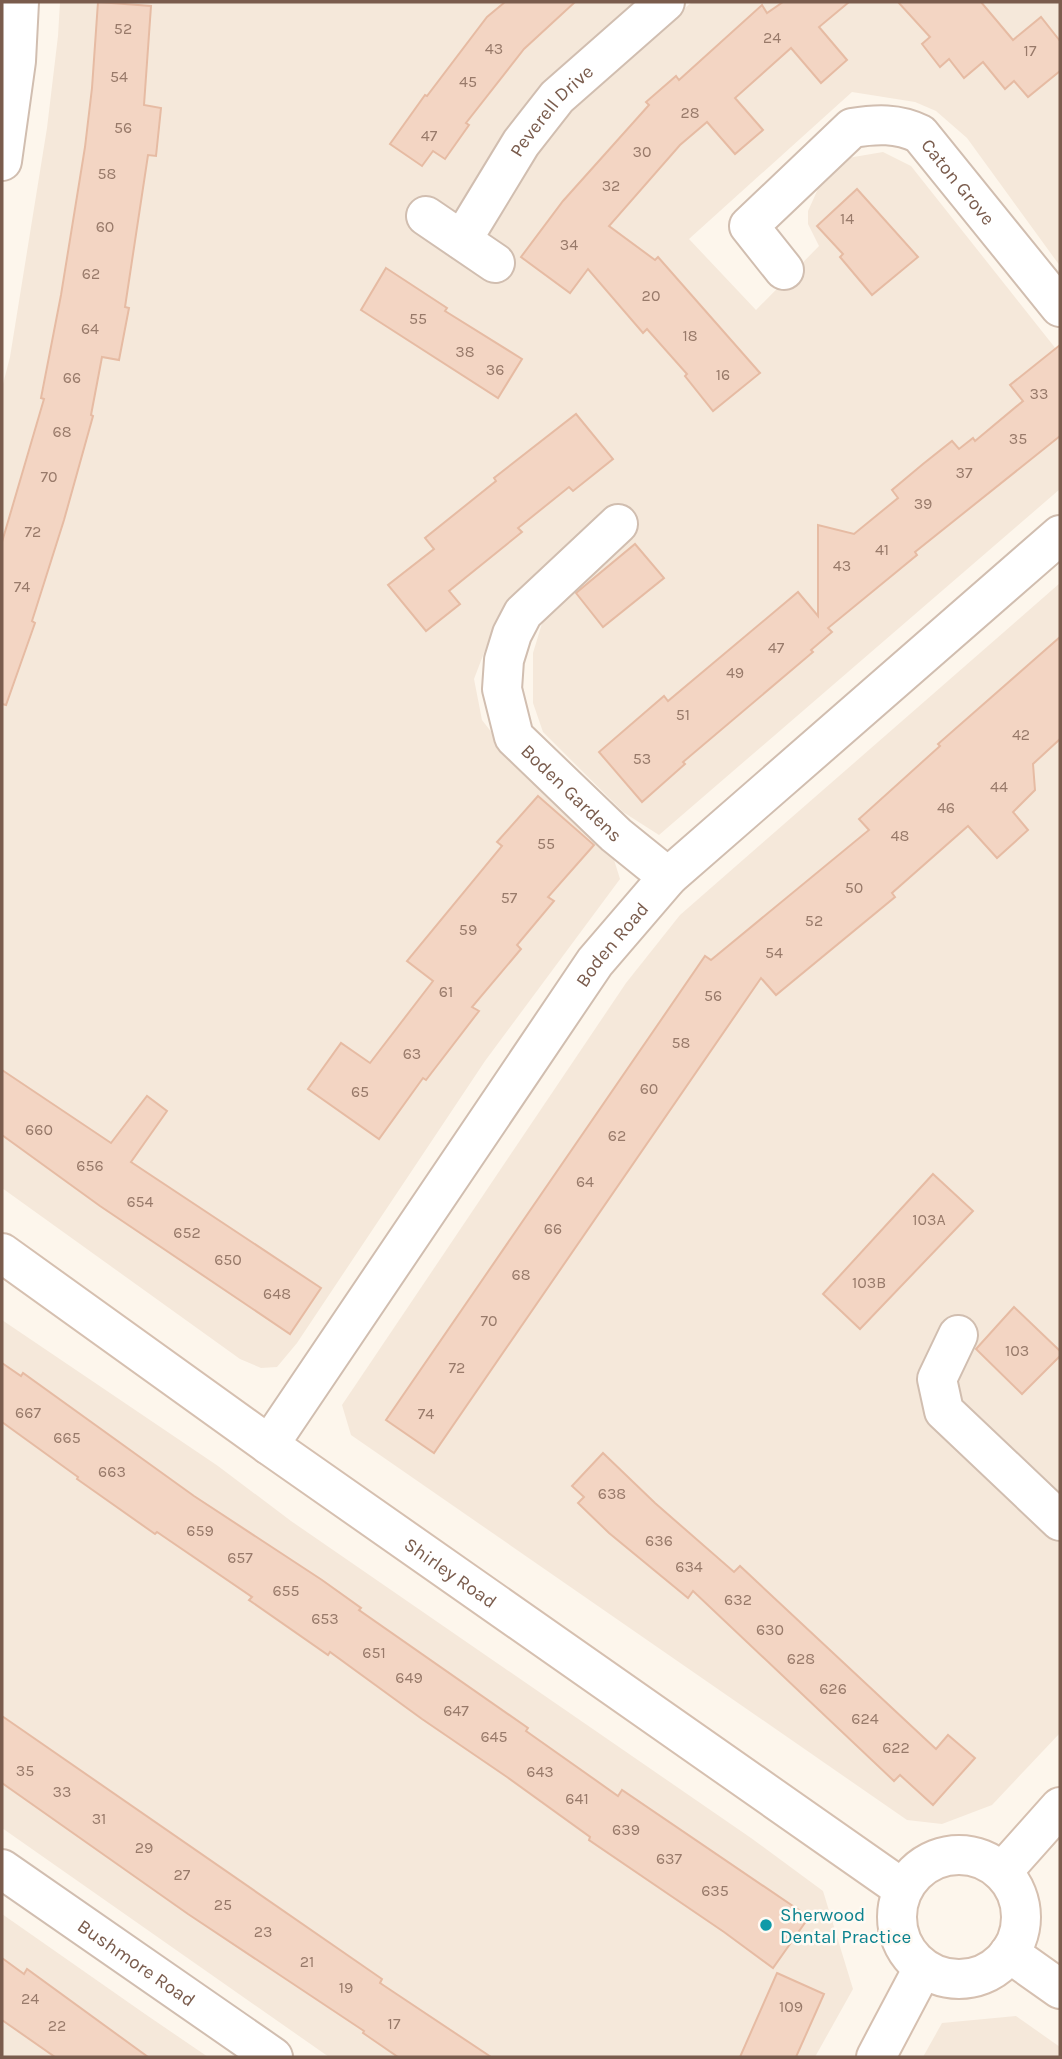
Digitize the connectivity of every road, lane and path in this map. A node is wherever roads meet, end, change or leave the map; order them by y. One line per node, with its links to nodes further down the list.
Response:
1 (19, 2): 3 (street)
2 (665, 2): 5 (street, Peverell Drive)
3 (2, 161)
4 (426, 216): 5 (street)
5 (462, 240): 6 (street)
6 (495, 263)
7 (784, 270): 8 (street, Caton Grove)
8 (1060, 307)
9 (618, 524): 11 (street, Boden Gardens)
10 (1060, 535): 11 (street, Boden Road)
11 (668, 877): 14 (street, Boden Road)
12 (2, 1253): 14 (street, Shirley Road)
13 (958, 1335): 15 (street)
14 (269, 1445): 19 (street, Shirley Road)
15 (1060, 1521)
16 (1060, 1807): 18 (street)
17 (2, 1869): 23 (street, Bushmore Road)
18 (1002, 1872): 19 (street); 20 (street)
19 (903, 1888): 21 (street)
20 (1009, 1953): 21 (street); 22 (street)
21 (923, 1968): 24 (street)
22 (1060, 1989)
23 (273, 2057)
24 (876, 2057)

